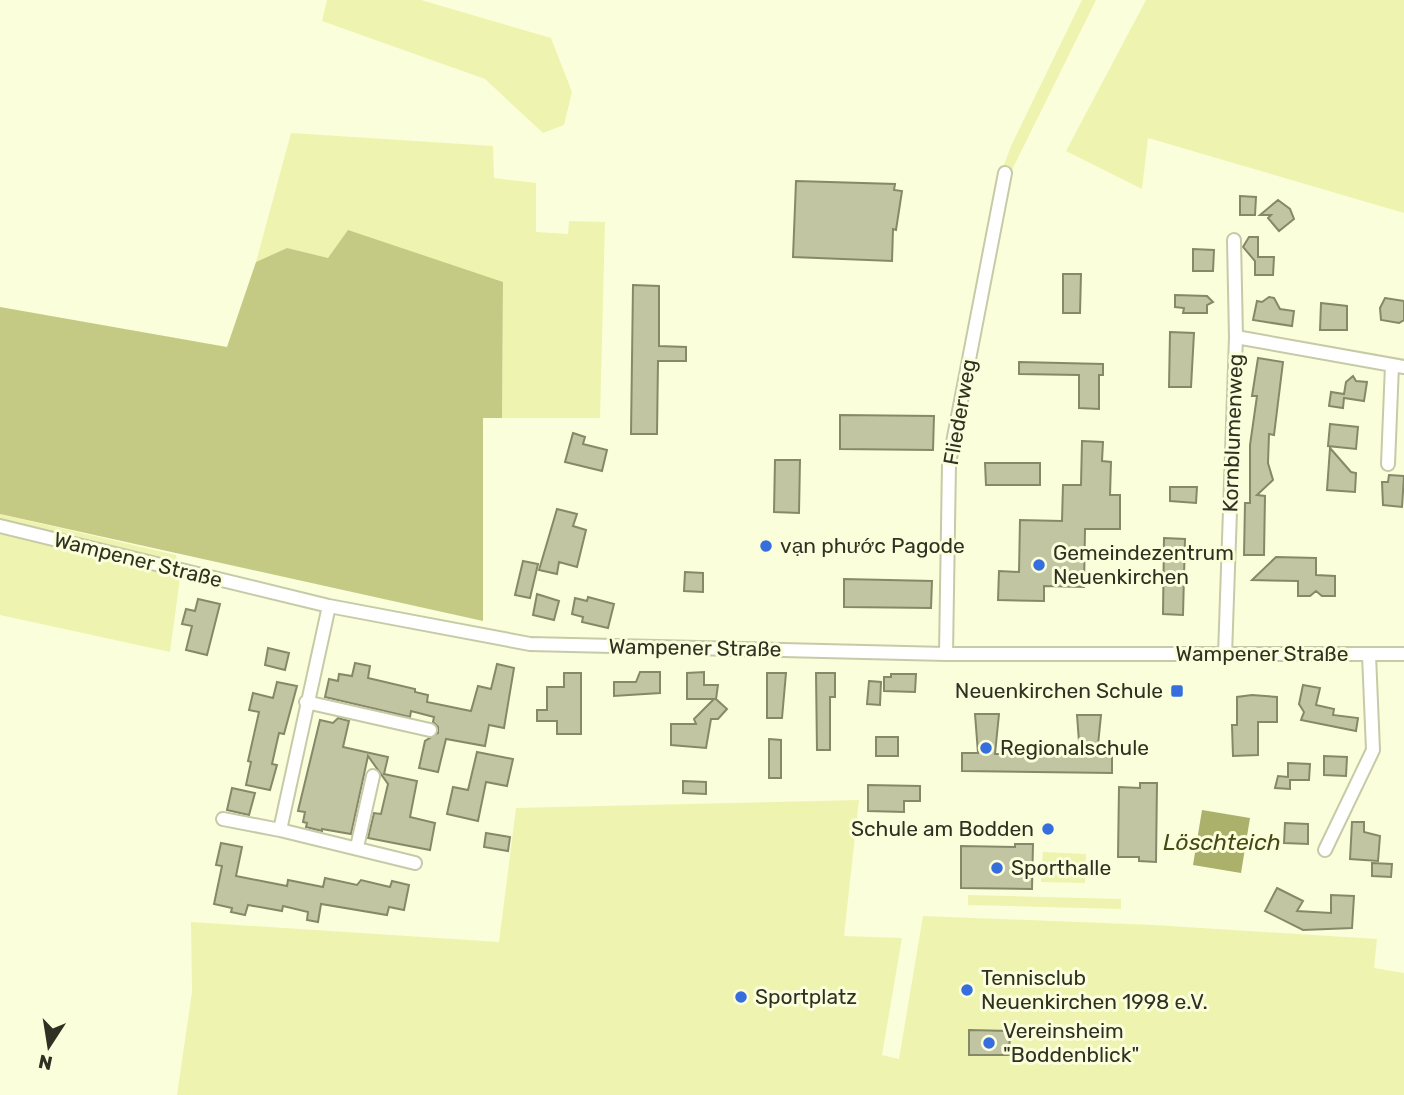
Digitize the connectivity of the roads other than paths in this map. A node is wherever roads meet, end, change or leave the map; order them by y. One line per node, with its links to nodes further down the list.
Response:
1 (1005, 173): 8 (street, Fliederweg)
2 (1234, 240): 3 (street, Kornblumenweg)
3 (1236, 337): 4 (street, Kornblumenweg); 10 (street, Kornblumenweg)
4 (1398, 366): 5 (street, Kornblumenweg)
5 (1388, 464)
6 (0, 526): 7 (street, Wampener Straße)
7 (329, 606): 8 (street, Wampener Straße); 12 (street)
8 (946, 654): 10 (street, Wampener Straße)
9 (1404, 654): 11 (street, Wampener Straße)
10 (1225, 655): 11 (street, Wampener Straße)
11 (1369, 655): 18 (street)
12 (306, 702): 13 (street); 16 (street)
13 (430, 730)
14 (373, 776): 17 (street)
15 (223, 818): 16 (street)
16 (280, 830): 17 (street)
17 (357, 848): 19 (street)
18 (1325, 850)
19 (415, 863)

